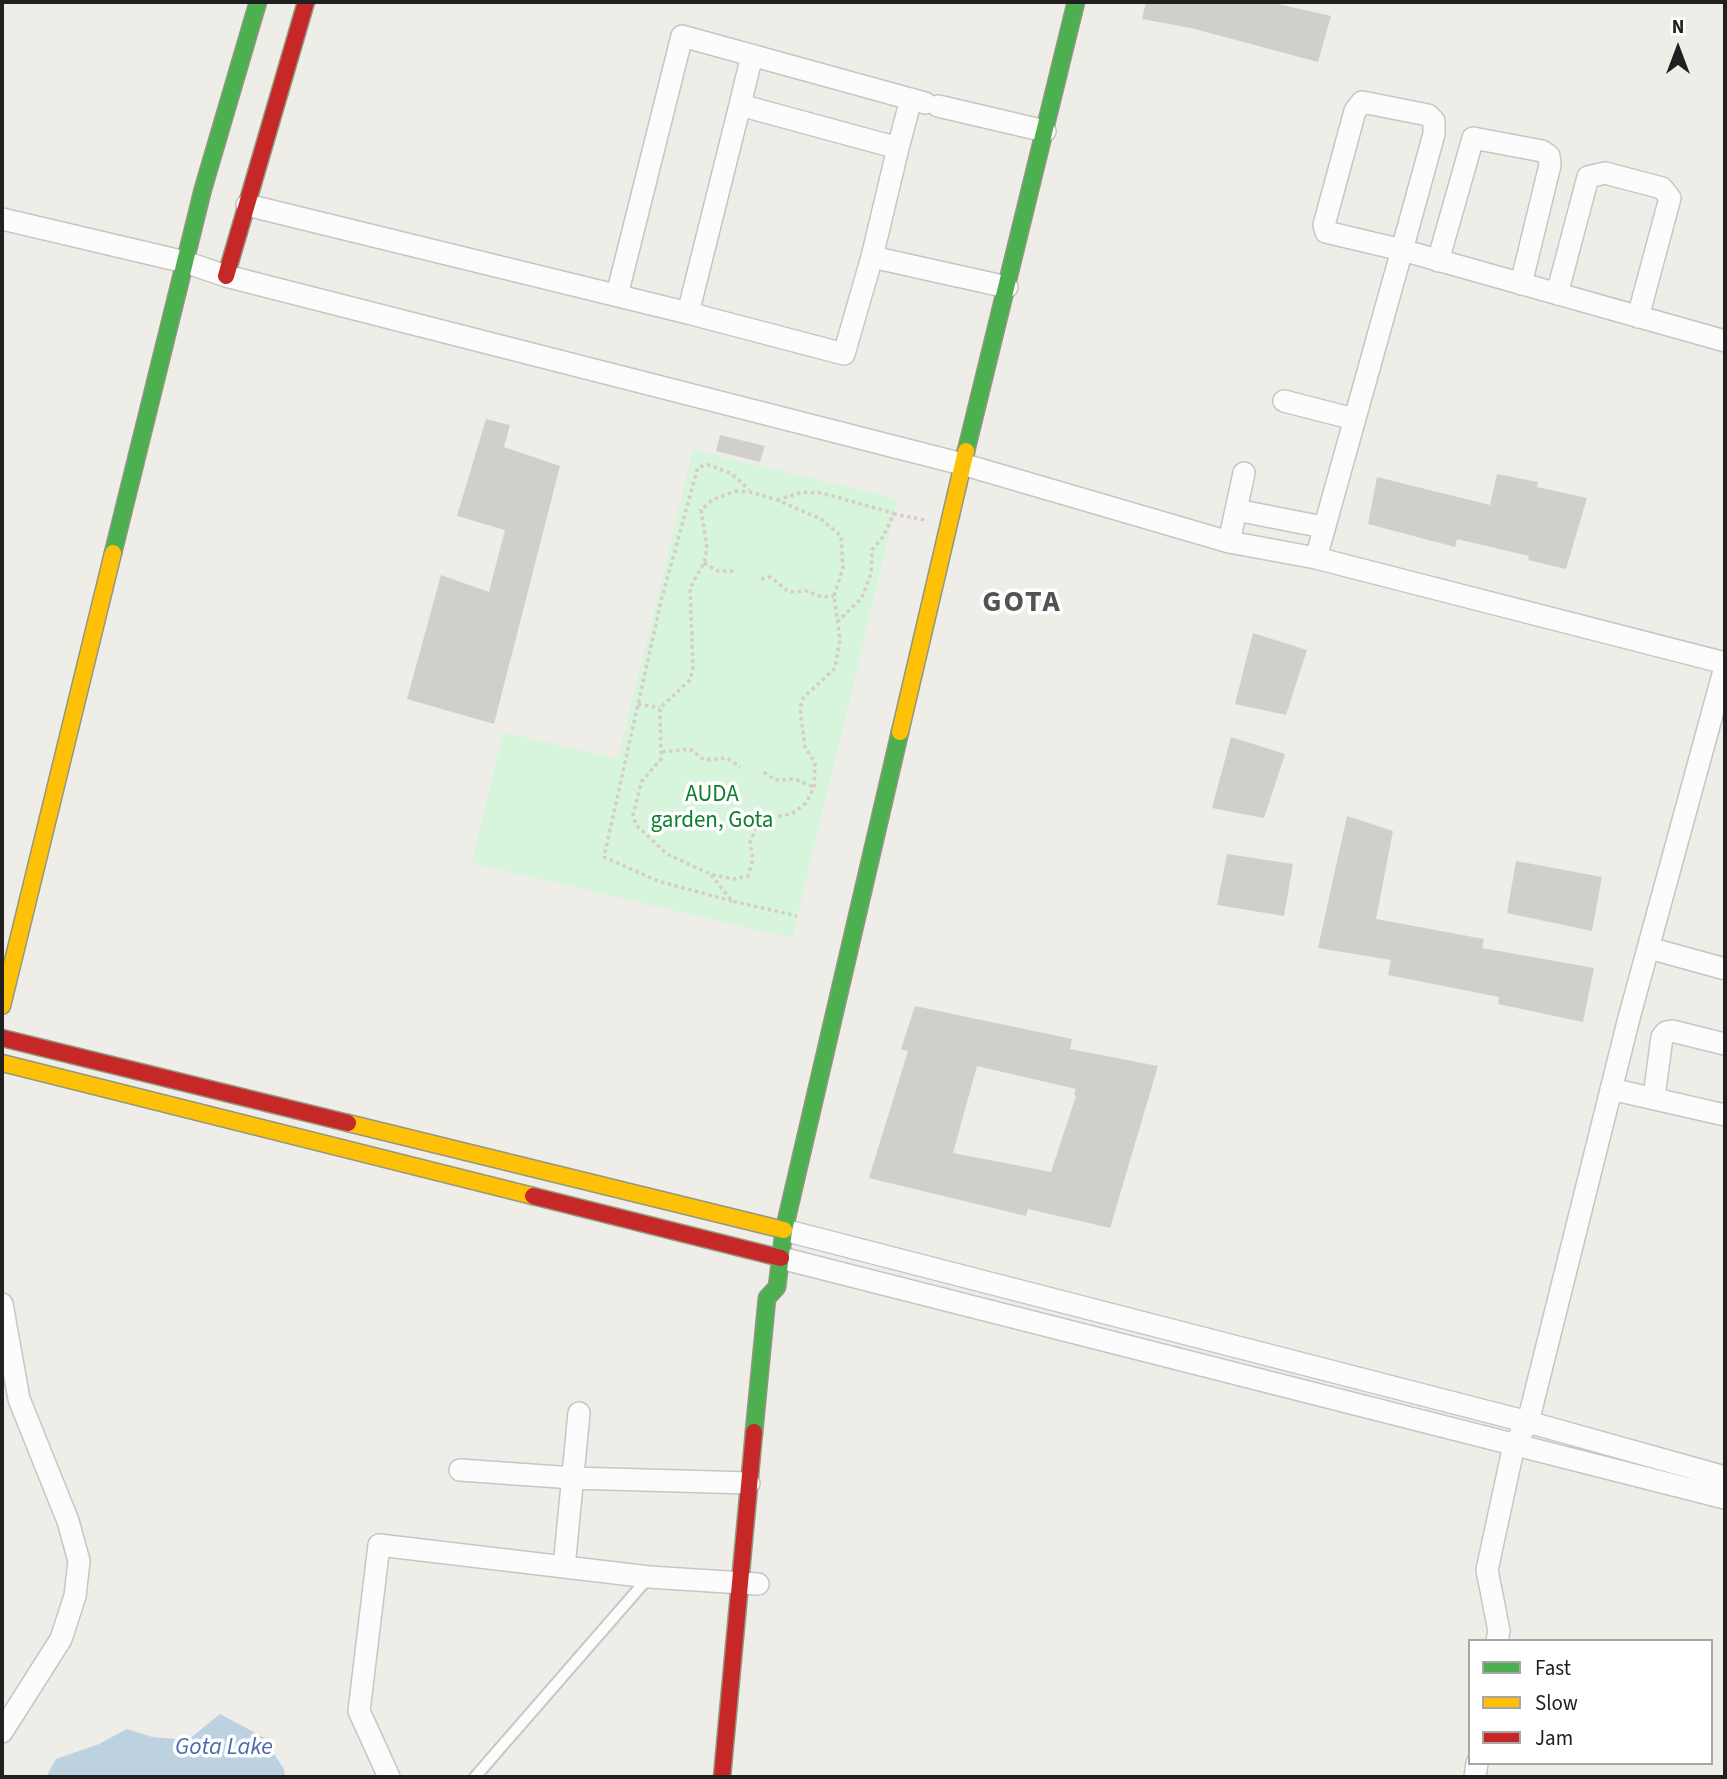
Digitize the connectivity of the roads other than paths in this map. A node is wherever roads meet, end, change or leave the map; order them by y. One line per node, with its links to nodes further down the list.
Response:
1 (258, 2): 14 (street)
2 (306, 2): 9 (street)
3 (1076, 2): 7 (street)
4 (752, 55): 5 (street); 6 (street); 19 (street)
5 (925, 103): 7 (street); 8 (street)
6 (740, 105): 8 (street); 20 (street)
7 (1045, 131): 17 (street)
8 (898, 148): 12 (street)
9 (247, 205): 15 (street); 19 (street)
10 (2, 219): 14 (street)
11 (1402, 250): 11 (street); 13 (street); 24 (street)
12 (873, 257): 17 (street); 20 (street)
13 (1438, 261): 16 (street); 16 (street)
14 (186, 262): 15 (street); 34 (street)
15 (226, 276): 25 (street)
16 (1521, 284): 18 (street)
17 (1007, 287): 25 (street)
18 (1556, 294): 21 (street); 21 (street)
19 (617, 295): 20 (street)
20 (688, 313)
21 (1638, 317): 22 (street)
22 (1725, 341)
23 (1284, 401): 24 (street)
24 (1354, 419): 28 (street)
25 (962, 464): 29 (street); 41 (street)
26 (1244, 473): 27 (street)
27 (1236, 510): 28 (street); 29 (street)
28 (1324, 527): 30 (street)
29 (1228, 542): 30 (street)
30 (1316, 558): 31 (street)
31 (1725, 665): 32 (street)
32 (1649, 948): 33 (street); 38 (street)
33 (1725, 969)
34 (2, 1006)
35 (2, 1038): 41 (street)
36 (1725, 1044): 39 (street)
37 (2, 1063): 42 (street)
38 (1611, 1089): 39 (street); 46 (street)
39 (1654, 1097): 40 (street)
40 (1725, 1115)
41 (785, 1230): 42 (street); 46 (street)
42 (780, 1258): 47 (street); 51 (street)
43 (2, 1304): 44 (street)
44 (11, 1399): 57 (street)
45 (579, 1413): 50 (street)
46 (1528, 1422): 47 (street); 49 (street)
47 (1514, 1445): 52 (street); 56 (street)
48 (460, 1470): 50 (street)
49 (1725, 1477)
50 (573, 1478): 51 (street); 53 (street)
51 (749, 1483): 55 (street)
52 (1725, 1498)
53 (564, 1567): 54 (street); 58 (street)
54 (649, 1577): 55 (street); 59 (lane)
55 (754, 1584): 60 (street)
56 (1497, 1639)
57 (2, 1732)
58 (389, 1777)
59 (475, 1777)
60 (722, 1777)

